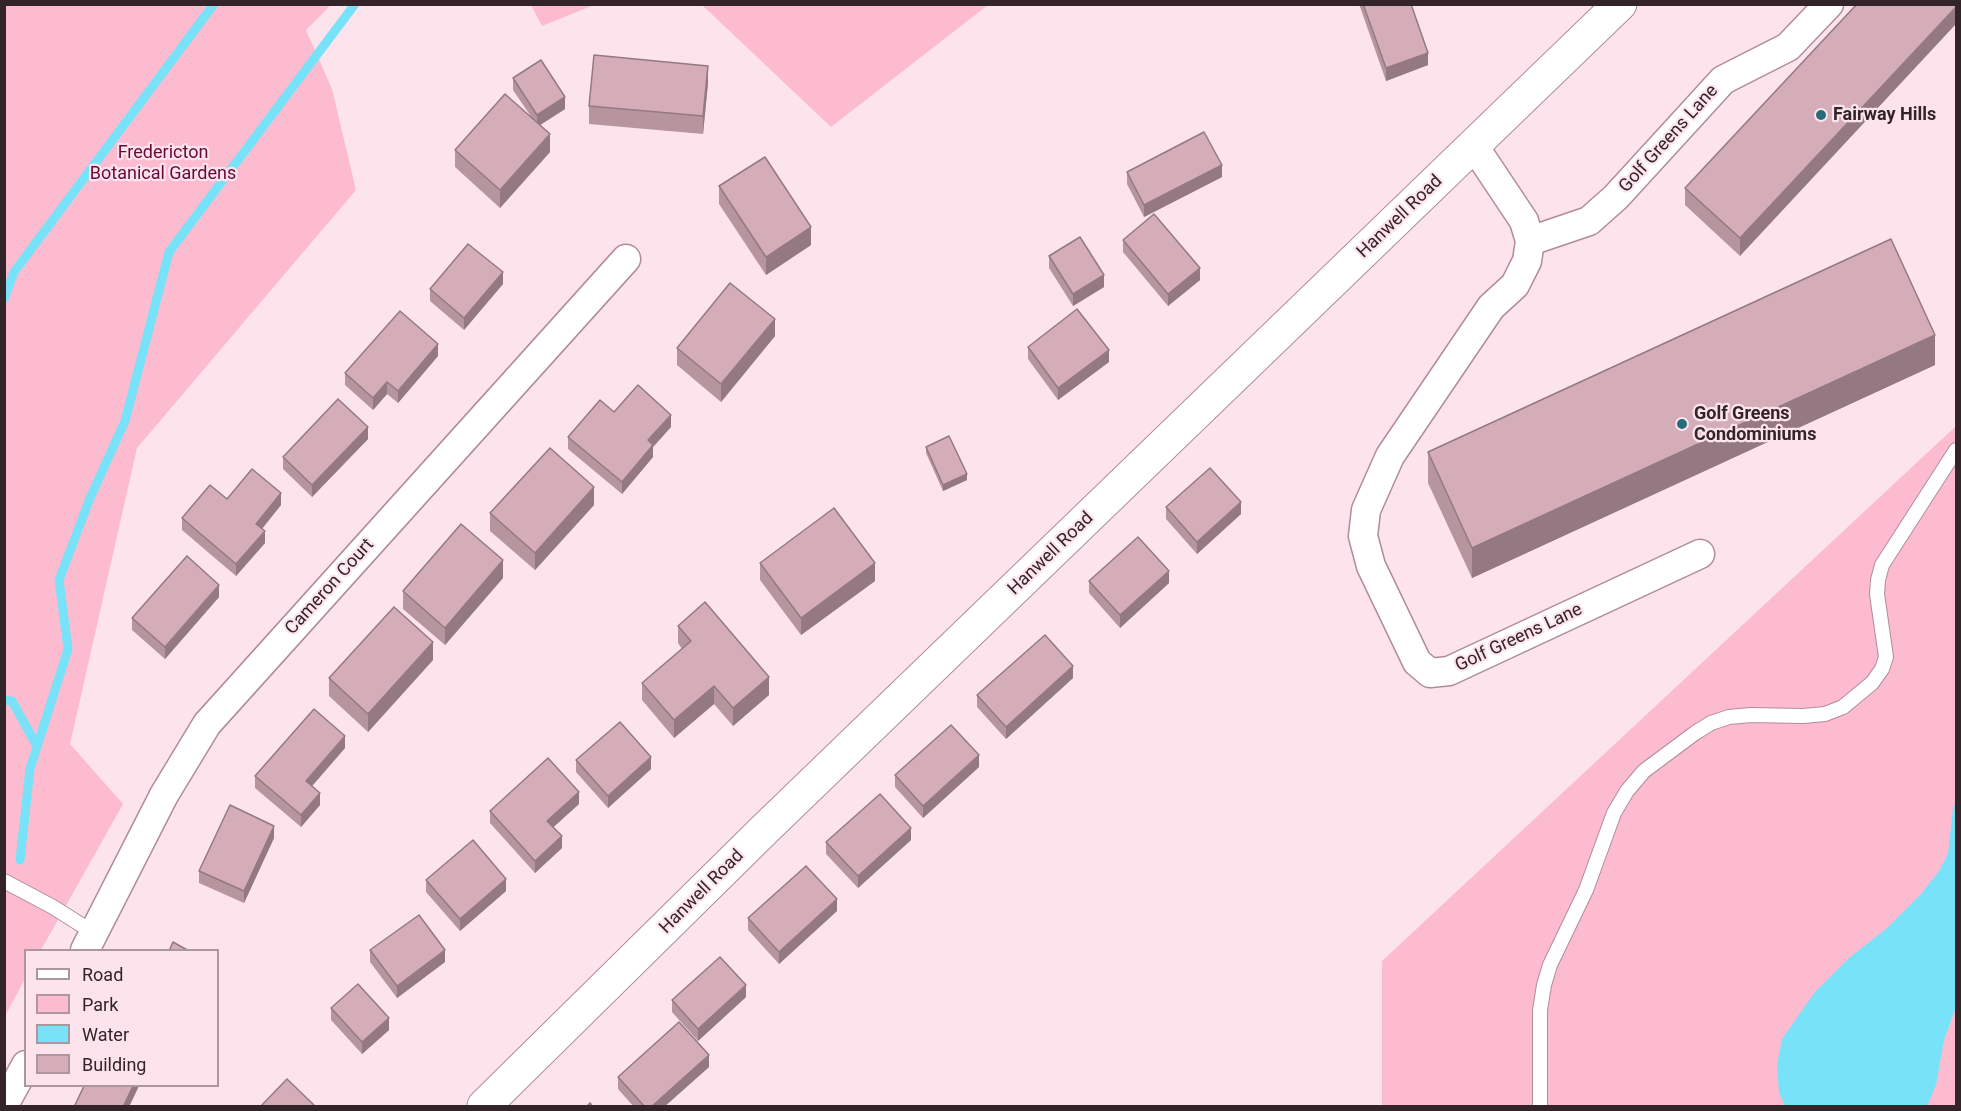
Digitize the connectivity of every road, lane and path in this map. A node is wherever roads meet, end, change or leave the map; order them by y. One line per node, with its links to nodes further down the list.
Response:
1 (1620, 4): 3 (main road, Hanwell Road)
2 (1829, 4): 4 (street, Golf Greens Lane)
3 (1474, 146): 4 (street); 12 (main road, Hanwell Road)
4 (1530, 241): 7 (street, Golf Greens Lane)
5 (626, 259): 9 (street, Cameron Court)
6 (1956, 450): 13 (lane)
7 (1700, 554)
8 (4, 881): 9 (lane)
9 (90, 942)
10 (24, 1069): 11 (street)
11 (4, 1105)
12 (484, 1107)
13 (1540, 1107)

